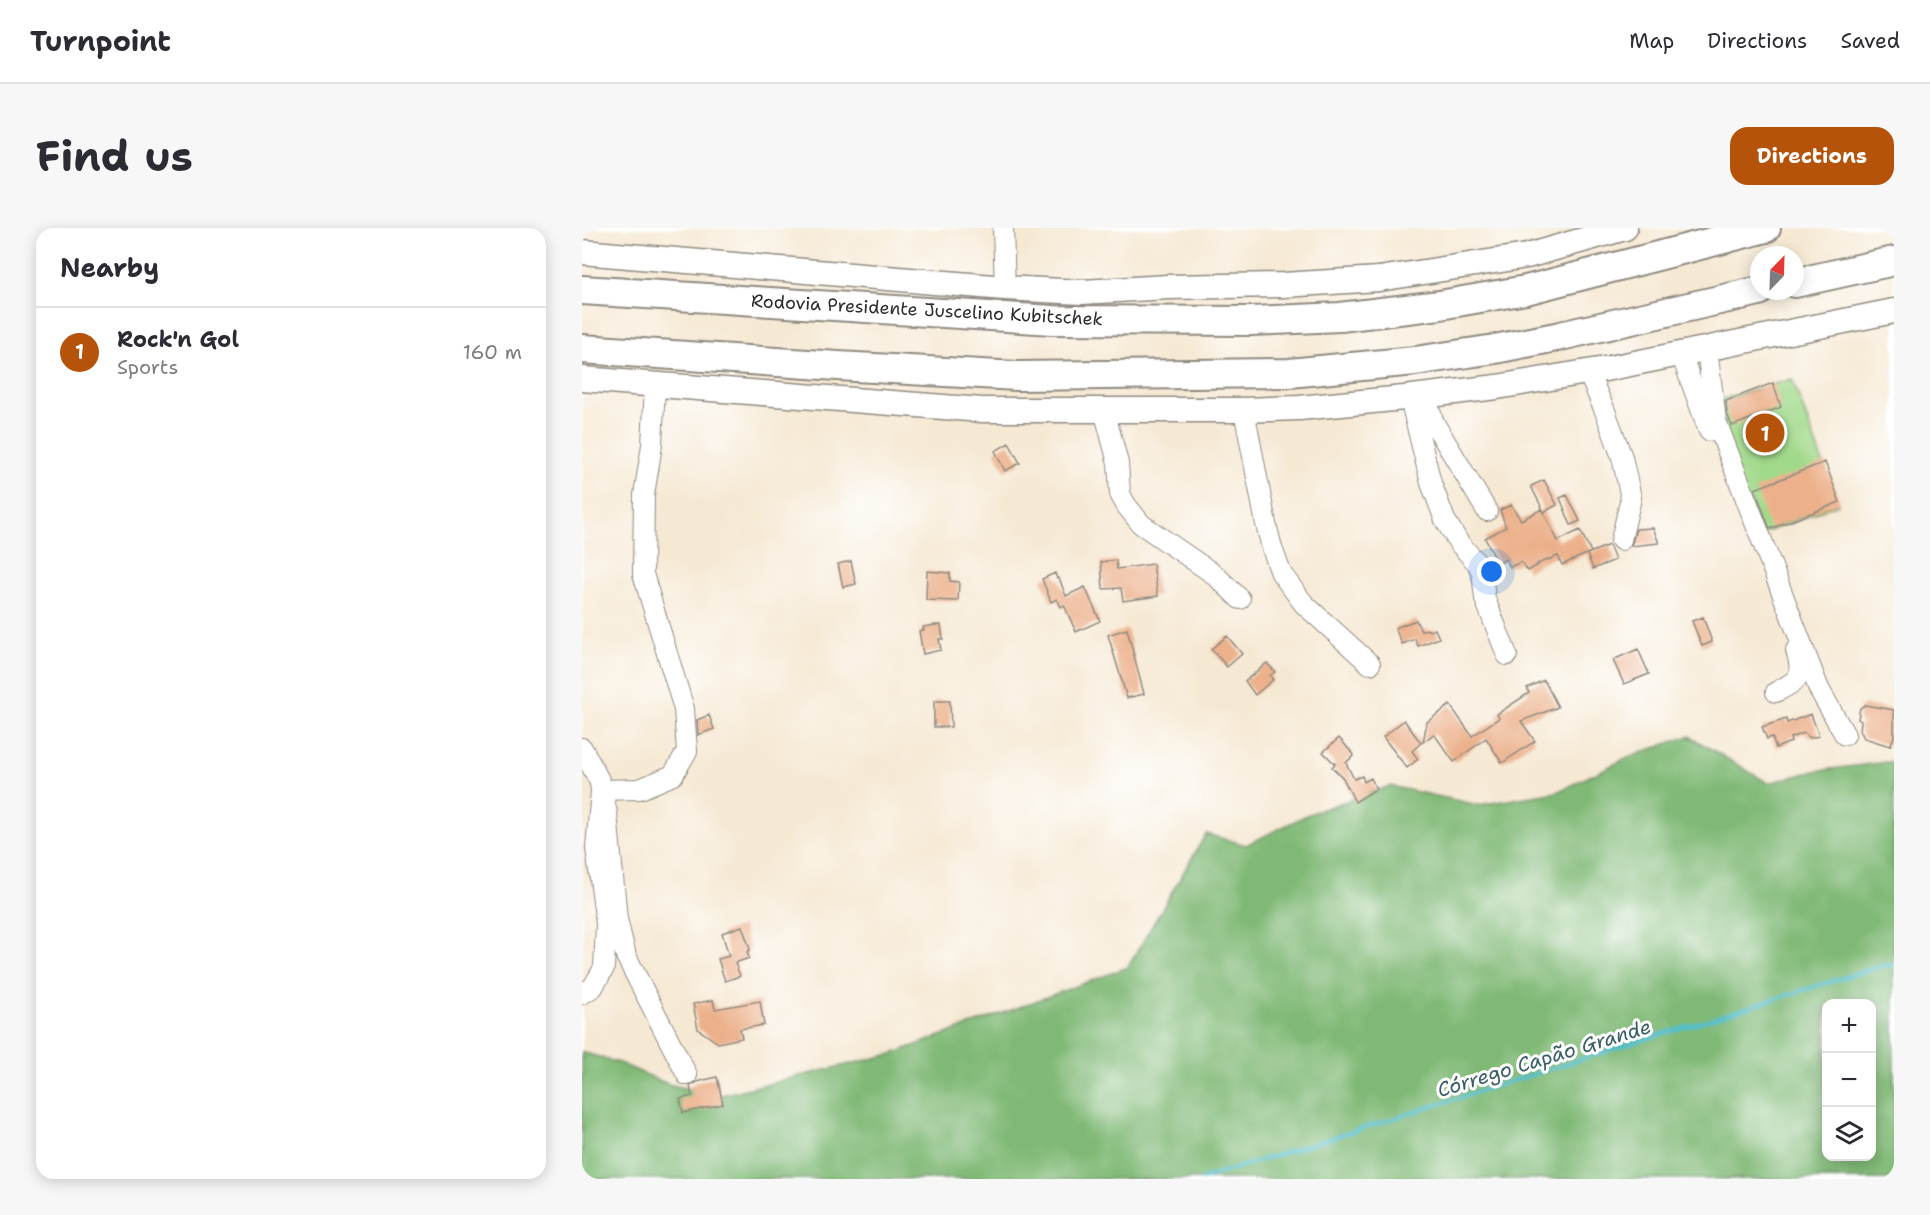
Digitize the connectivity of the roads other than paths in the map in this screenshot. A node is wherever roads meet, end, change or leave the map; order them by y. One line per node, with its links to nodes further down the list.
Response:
1 (1003, 228): 7 (street)
2 (1625, 228): 7 (main road)
3 (1766, 228): 8 (highway, Rodovia Presidente Juscelino Kubitschek)
4 (582, 252): 7 (main road)
5 (1894, 261): 6 (highway)
6 (1804, 281)
7 (1005, 288)
8 (582, 290)
9 (1750, 293): 12 (highway)
10 (1894, 311): 11 (main road)
11 (1707, 349): 13 (main road); 26 (street)
12 (585, 350)
13 (1681, 354): 14 (main road); 25 (street)
14 (1587, 372): 17 (main road); 21 (street)
15 (582, 379): 16 (main road)
16 (656, 385): 18 (main road); 28 (street)
17 (1418, 397): 19 (main road); 20 (street); 23 (street)
18 (1104, 410): 19 (main road); 22 (street)
19 (1244, 410): 24 (street)
20 (1486, 511)
21 (1621, 540)
22 (1240, 599)
23 (1507, 655)
24 (1370, 664)
25 (1776, 692)
26 (1845, 735)
27 (582, 748): 28 (street)
28 (601, 790): 29 (street); 30 (street)
29 (582, 994)
30 (687, 1075)

